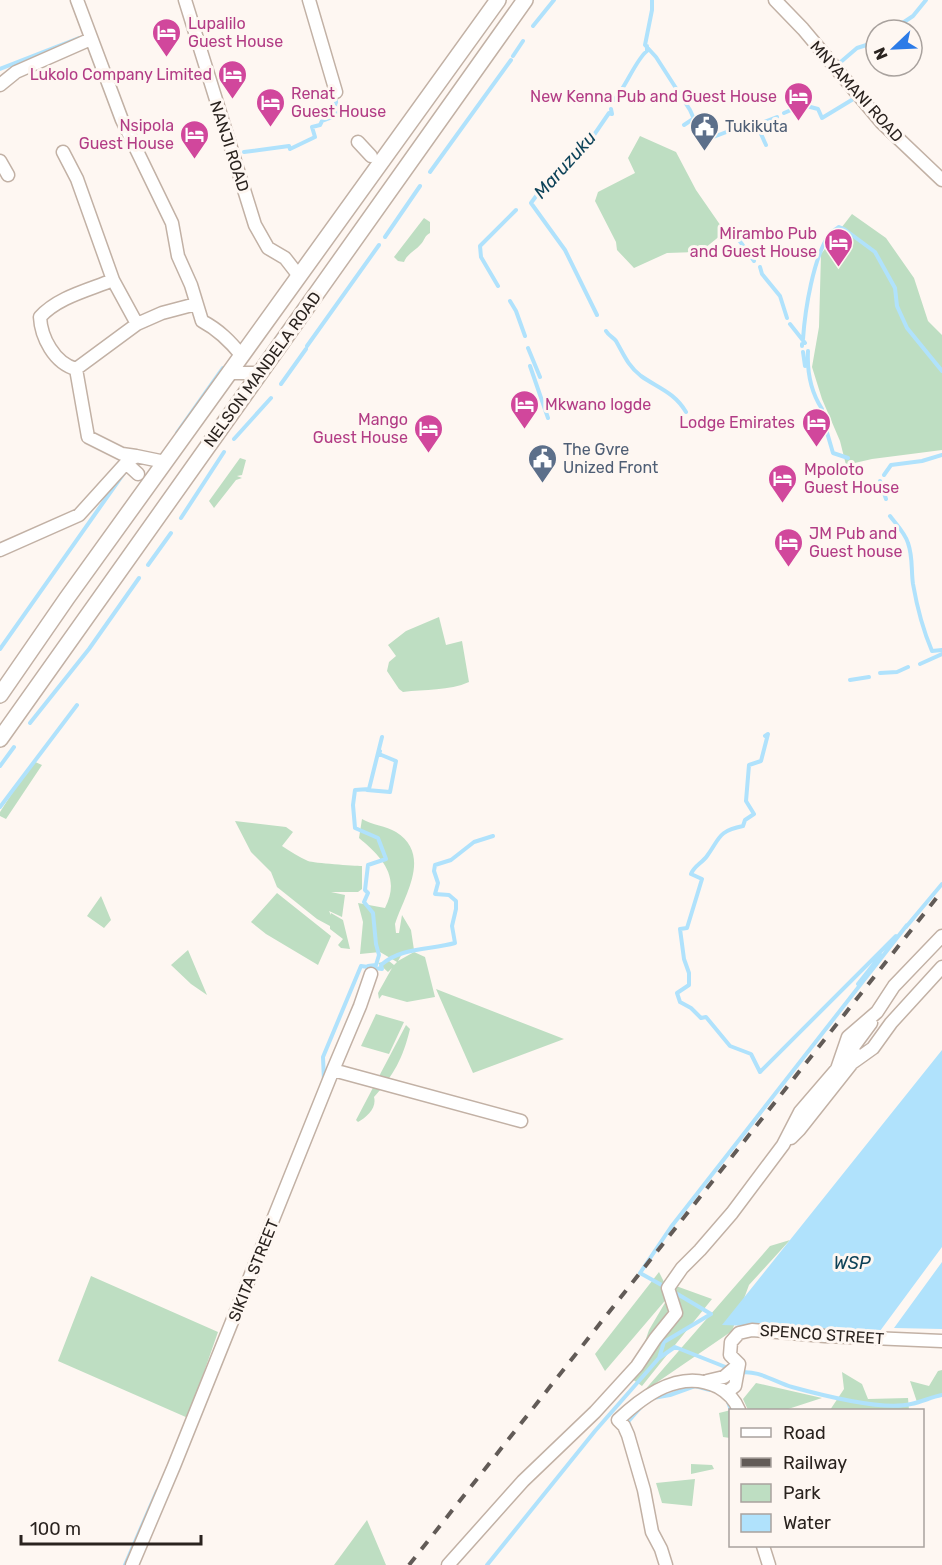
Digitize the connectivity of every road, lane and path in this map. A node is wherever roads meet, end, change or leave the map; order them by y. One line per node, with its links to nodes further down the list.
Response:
1 (77, 0): 7 (street)
2 (185, 0): 16 (street, NANJI ROAD)
3 (309, 0): 9 (street)
4 (498, 0): 16 (main road, NELSON MANDELA ROAD)
5 (525, 0): 22 (main road, NELSON MANDELA ROAD)
6 (775, 0): 15 (street, MNYAMANI ROAD)
7 (91, 39): 8 (street); 18 (street)
8 (0, 85)
9 (336, 92)
10 (358, 142): 12 (street)
11 (63, 152): 17 (street)
12 (371, 156)
13 (0, 161): 14 (street)
14 (8, 175)
15 (942, 180)
16 (299, 276): 20 (main road, NELSON MANDELA ROAD)
17 (113, 280): 19 (street); 21 (street)
18 (196, 304): 19 (street); 20 (street)
19 (137, 324): 21 (street)
20 (242, 356): 23 (main road, NELSON MANDELA ROAD)
21 (75, 369): 24 (street)
22 (259, 373): 23 (street); 29 (main road, NELSON MANDELA ROAD)
23 (229, 374): 25 (main road, NELSON MANDELA ROAD)
24 (131, 459): 25 (street); 26 (street); 27 (street)
25 (165, 462): 28 (main road, NELSON MANDELA ROAD)
26 (138, 474)
27 (0, 550)
28 (0, 695)
29 (0, 739)
30 (942, 936): 33 (street)
31 (942, 967): 34 (street)
32 (371, 974): 35 (street, SIKITA STREET)
33 (877, 1012): 34 (street); 37 (street)
34 (852, 1063): 37 (street)
35 (333, 1071): 36 (street); 44 (street, SIKITA STREET)
36 (521, 1121)
37 (783, 1145): 45 (street)
38 (942, 1341): 39 (street, SPENCO STREET)
39 (739, 1364): 40 (street); 41 (street)
40 (707, 1382): 41 (street); 46 (street)
41 (727, 1392): 42 (street)
42 (738, 1409)
43 (764, 1547): 47 (street)
44 (132, 1565)
45 (448, 1565)
46 (666, 1565)
47 (769, 1565)

